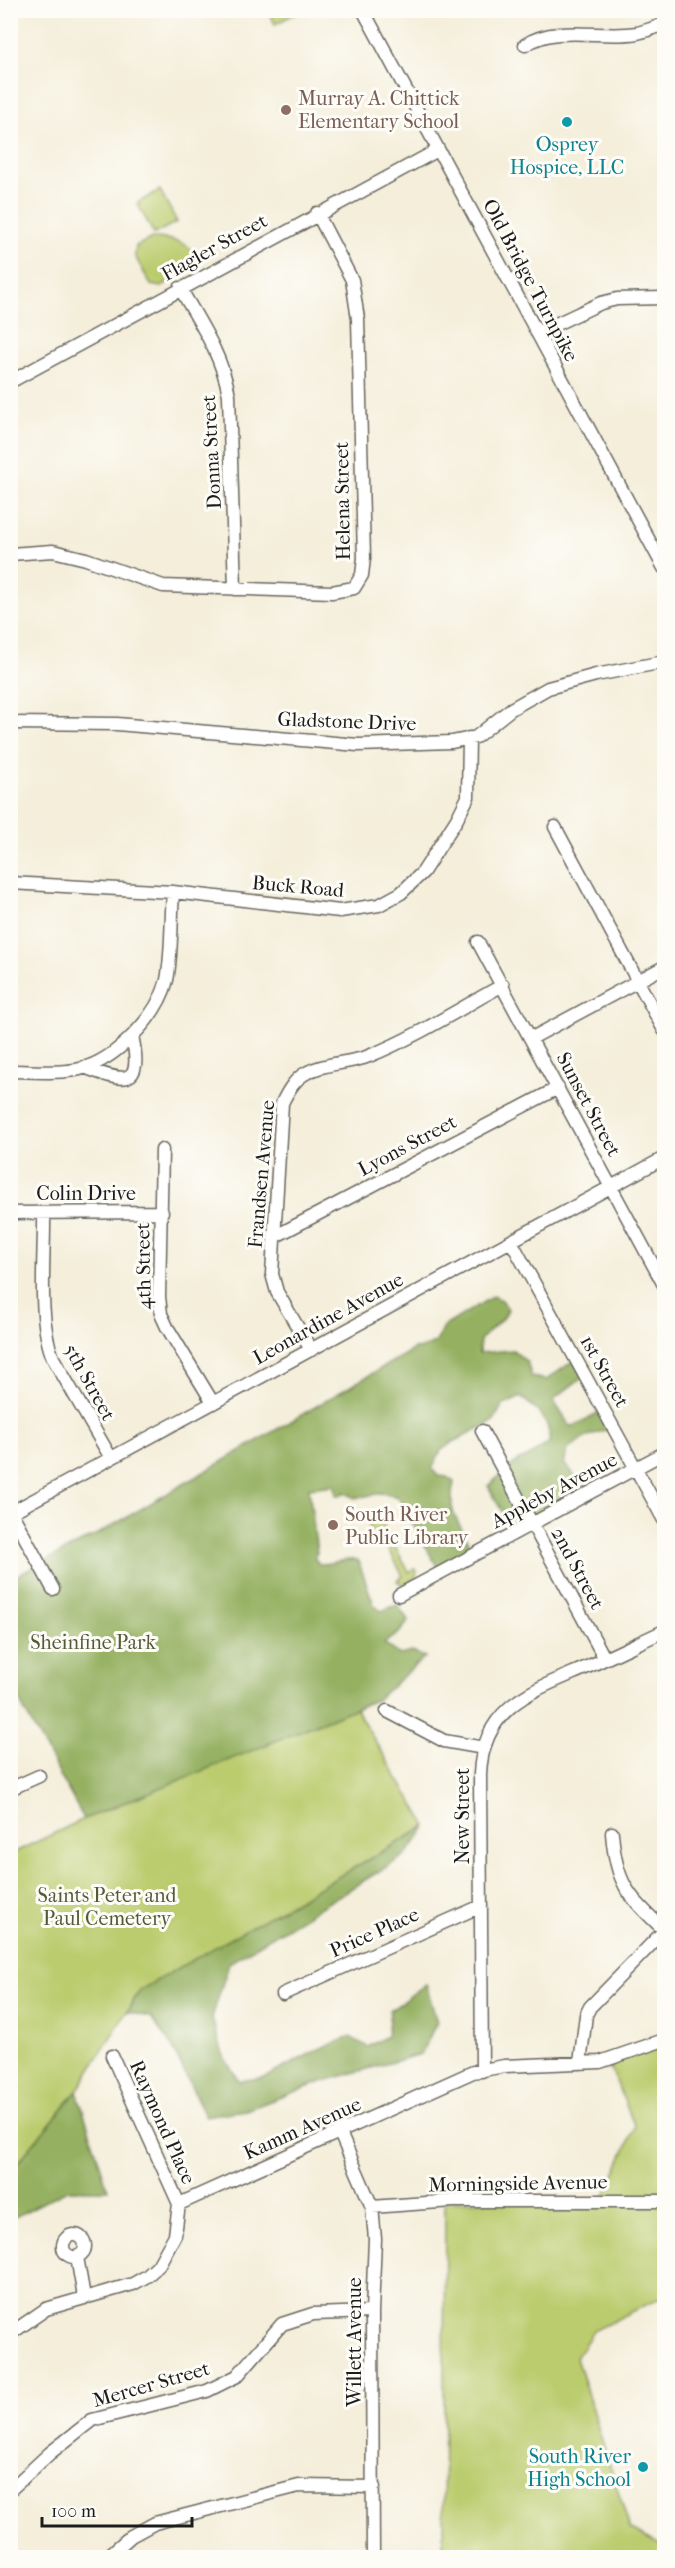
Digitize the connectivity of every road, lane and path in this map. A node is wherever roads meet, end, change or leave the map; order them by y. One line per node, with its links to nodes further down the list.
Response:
1 (363, 10): 4 (street, Old Bridge Turnpike)
2 (664, 24): 3 (street)
3 (525, 45)
4 (438, 150): 5 (street, Flagler Street); 8 (street, Old Bridge Turnpike)
5 (317, 213): 6 (street, Flagler Street); 12 (street, Helena Street)
6 (180, 288): 9 (street, Flagler Street); 12 (street, Donna Street)
7 (664, 298): 8 (street)
8 (537, 333): 11 (street, Old Bridge Turnpike)
9 (10, 382)
10 (10, 554): 12 (street, Helena Street)
11 (664, 568)
12 (235, 589)
13 (664, 662): 15 (street, Gladstone Drive)
14 (10, 723): 15 (street, Gladstone Drive)
15 (470, 738): 18 (street, Buck Road)
16 (555, 827): 21 (street)
17 (10, 883): 18 (street, Buck Road)
18 (173, 892): 24 (street)
19 (478, 942): 22 (street, Sunset Street)
20 (664, 967): 21 (street)
21 (638, 981): 23 (street); 25 (street)
22 (503, 985): 25 (street, Sunset Street); 35 (street, Frandsen Avenue)
23 (664, 1030)
24 (132, 1036): 26 (street); 26 (street)
25 (532, 1038): 28 (street, Sunset Street)
26 (84, 1067): 27 (street)
27 (10, 1071)
28 (558, 1088): 31 (street, Sunset Street); 35 (street, Lyons Street)
29 (162, 1150): 32 (street, 4th Street)
30 (664, 1158): 31 (street, Leonardine Avenue)
31 (611, 1186): 36 (street, Leonardine Avenue); 37 (street, Sunset Street)
32 (162, 1212): 34 (street, Colin Drive); 39 (street, 4th Street)
33 (10, 1213): 34 (street, Colin Drive)
34 (45, 1213): 42 (street, 5th Street)
35 (274, 1237): 38 (street, Frandsen Avenue)
36 (512, 1241): 38 (street, Leonardine Avenue); 43 (street, 1st Street)
37 (664, 1285)
38 (310, 1350): 39 (street, Leonardine Avenue)
39 (213, 1403): 42 (street, Leonardine Avenue)
40 (482, 1431): 46 (street, 2nd Street)
41 (664, 1453): 43 (street, Appleby Avenue)
42 (111, 1458): 44 (street, Leonardine Avenue)
43 (636, 1468): 45 (street, 1st Street); 46 (street, Appleby Avenue)
44 (11, 1512): 47 (street)
45 (664, 1520)
46 (532, 1524): 48 (street, Appleby Avenue); 50 (street, 2nd Street)
47 (53, 1589)
48 (399, 1595)
49 (664, 1631): 50 (street, New Street)
50 (605, 1659): 52 (street, New Street)
51 (387, 1712): 52 (street)
52 (484, 1748): 56 (street, New Street)
53 (39, 1776): 54 (street)
54 (10, 1789)
55 (612, 1833): 57 (street)
56 (481, 1906): 58 (street, Price Place); 62 (street, New Street)
57 (664, 1931): 61 (street)
58 (283, 1994)
59 (664, 2040): 61 (street, Kamm Avenue)
60 (112, 2056): 65 (street, Raymond Place)
61 (580, 2063): 62 (street, Kamm Avenue)
62 (482, 2071): 63 (street, Kamm Avenue)
63 (340, 2133): 65 (street, Kamm Avenue); 66 (street, Willett Avenue)
64 (664, 2201): 66 (street, Morningside Avenue)
65 (179, 2204): 68 (street)
66 (372, 2207): 69 (street, Willett Avenue)
67 (77, 2257): 68 (street)
68 (84, 2297): 70 (street)
69 (372, 2312): 71 (street, Willett Avenue); 72 (street, Mercer Street)
70 (10, 2334)
71 (374, 2487): 73 (street); 74 (street, Willett Avenue)
72 (10, 2490)
73 (106, 2558)
74 (373, 2558)

